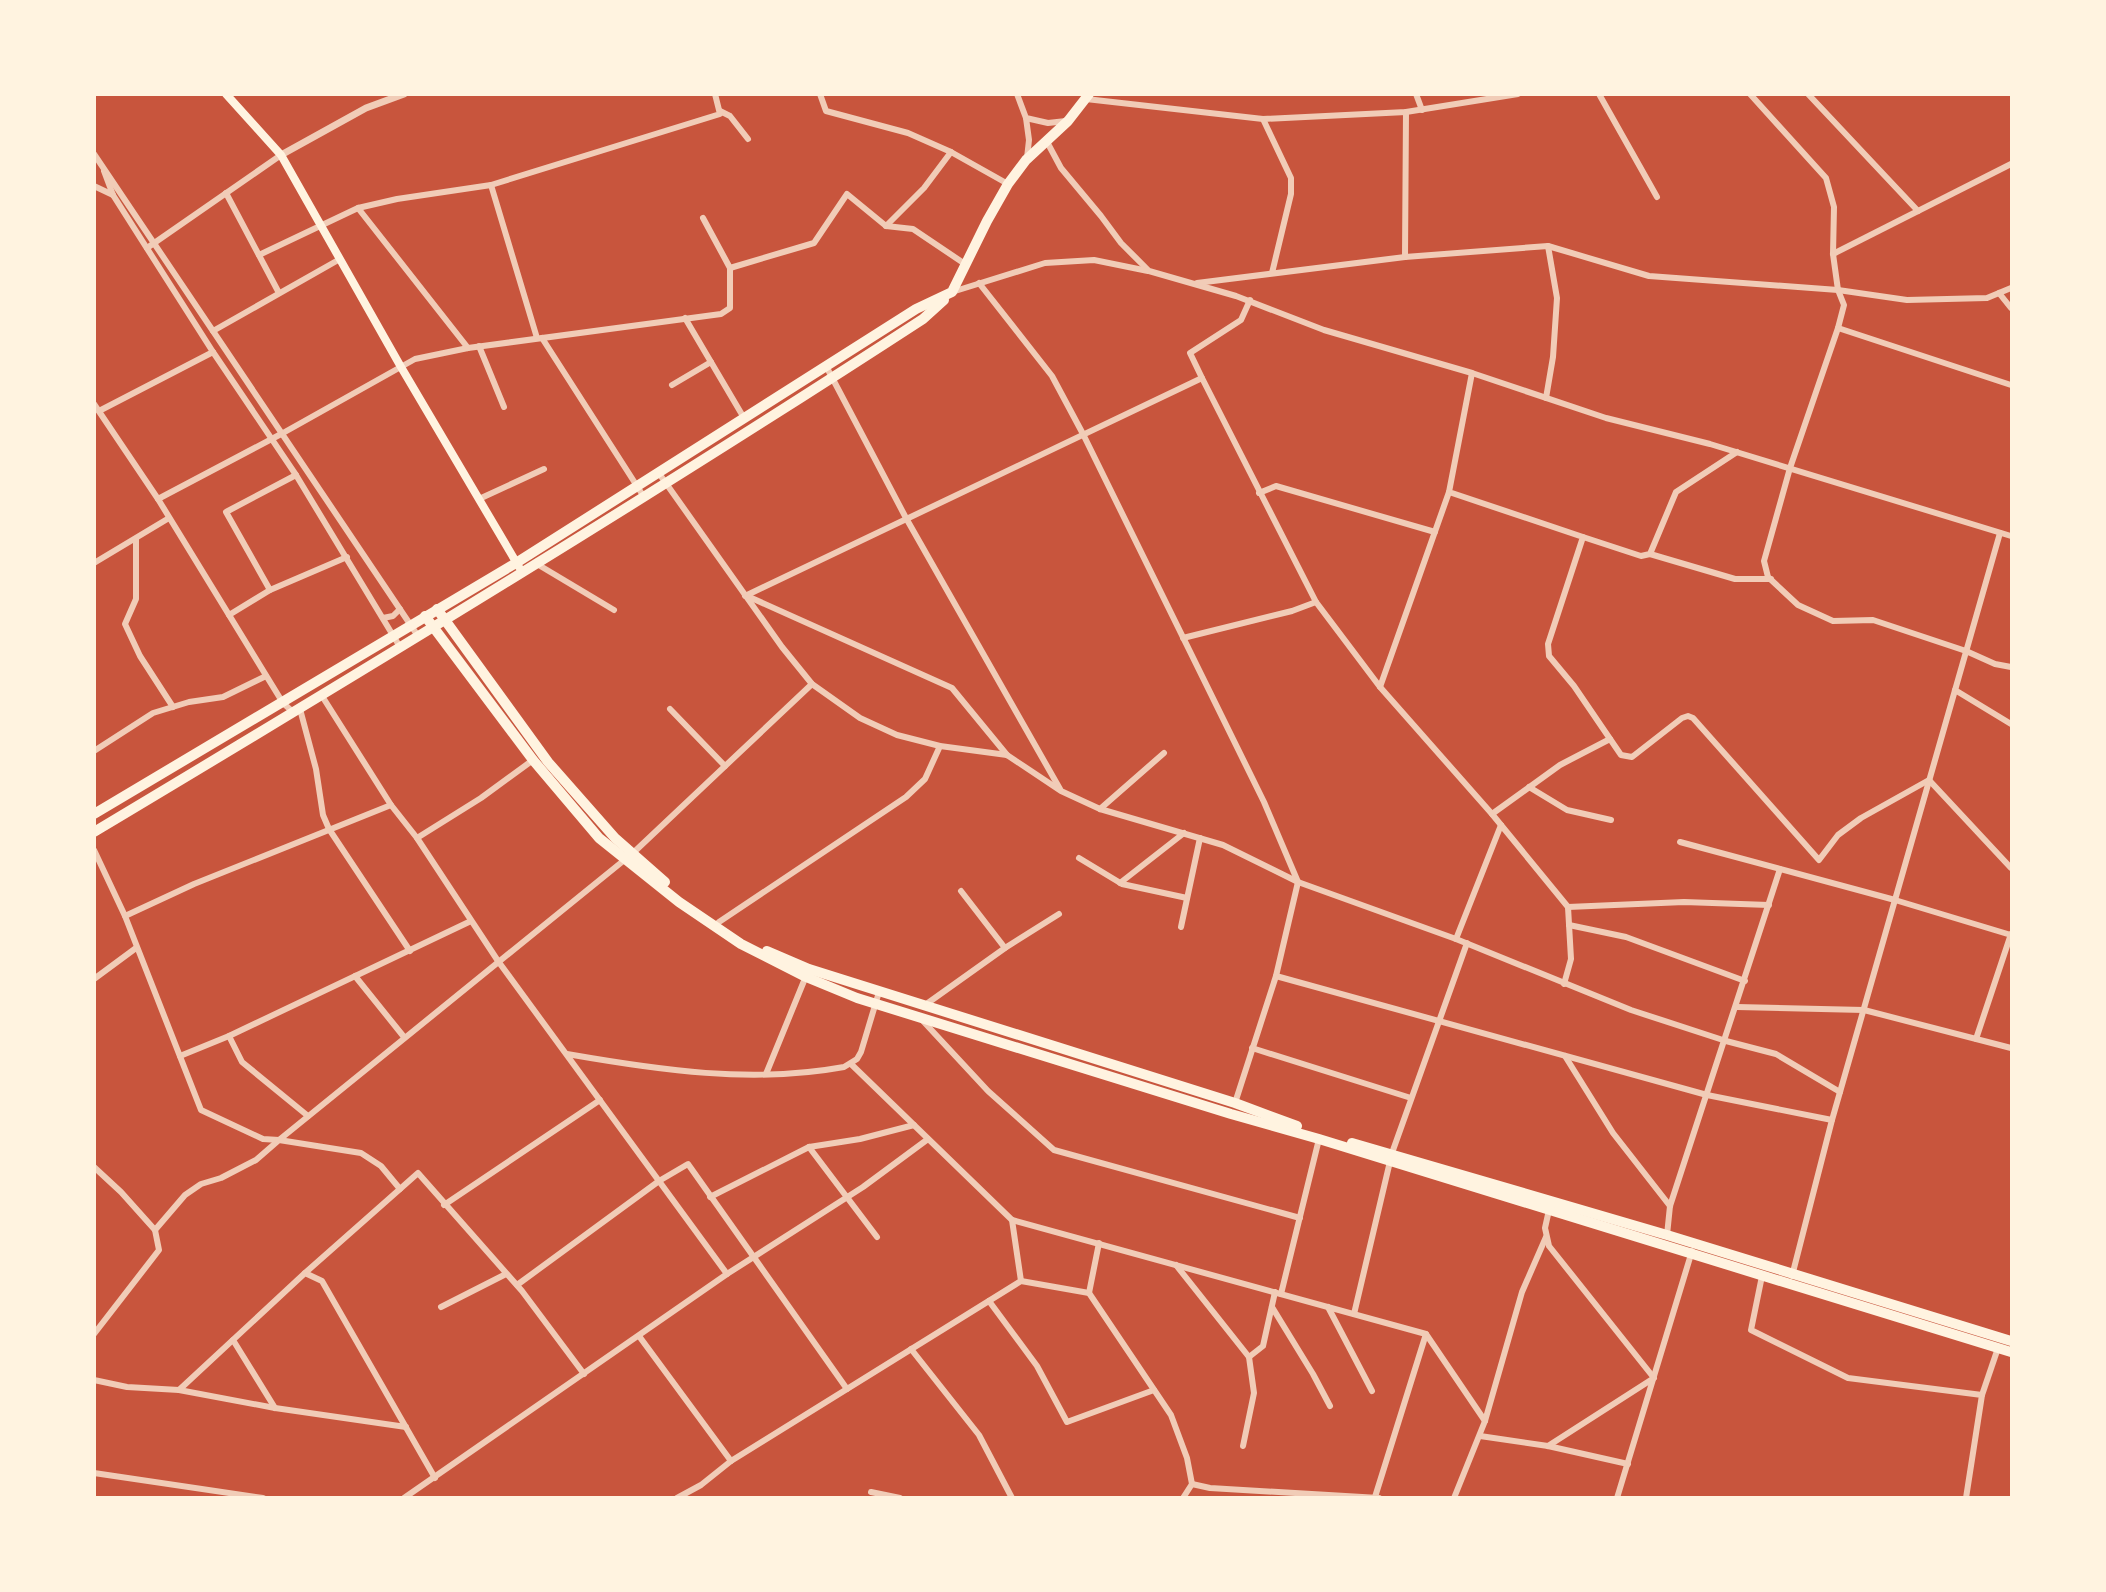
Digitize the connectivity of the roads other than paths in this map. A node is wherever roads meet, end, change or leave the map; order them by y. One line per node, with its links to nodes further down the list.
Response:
1 (226, 94): 22 (main road)
2 (404, 94): 22 (street)
3 (715, 94): 13 (street)
4 (820, 94): 20 (street)
5 (1017, 94): 15 (street)
6 (1416, 94): 12 (street)
7 (1518, 94): 12 (street)
8 (1599, 94): 31 (street)
9 (1750, 94): 40 (street)
10 (1808, 94): 33 (street)
11 (1088, 97): 16 (street); 17 (main road)
12 (1422, 110): 14 (street)
13 (719, 111): 18 (street); 27 (street)
14 (1406, 112): 16 (street); 42 (street)
15 (1026, 118): 17 (street); 23 (street)
16 (1263, 119): 47 (street)
17 (1068, 121): 19 (main road)
18 (748, 139)
19 (1046, 140): 23 (main road); 46 (street)
20 (951, 152): 26 (street); 36 (street)
21 (94, 154): 25 (street)
22 (281, 155): 29 (street); 35 (main road)
23 (1026, 160): 26 (main road)
24 (2011, 164): 33 (street)
25 (104, 170): 30 (street); 37 (street)
26 (1009, 184): 44 (main road)
27 (491, 185): 32 (street); 60 (street)
28 (94, 186): 30 (street)
29 (226, 193): 37 (street); 41 (street)
30 (113, 195): 39 (street)
31 (1657, 197)
32 (358, 208): 35 (street); 62 (street)
33 (1918, 211): 40 (street)
34 (703, 218): 45 (street)
35 (320, 225): 41 (street); 43 (main road)
36 (886, 226): 44 (street); 45 (street)
37 (156, 242): 39 (street); 59 (street)
38 (1548, 246): 42 (street); 51 (street); 72 (street)
39 (147, 248): 63 (street)
40 (1833, 254): 51 (street)
41 (259, 255): 53 (street)
42 (1405, 257): 47 (street)
43 (340, 259): 53 (street); 66 (main road)
44 (965, 264): 52 (main road)
45 (730, 268): 57 (street)
46 (1149, 271): 48 (street); 49 (street)
47 (1272, 273): 49 (street)
48 (979, 283): 52 (street); 78 (street)
49 (1195, 284): 55 (street)
50 (2011, 288): 54 (street)
51 (1838, 290): 54 (street); 58 (street)
52 (952, 292): 65 (main road); 68 (main road)
53 (279, 293): 59 (street)
54 (1999, 293): 56 (street)
55 (1250, 300): 67 (street); 69 (street)
56 (2011, 308)
57 (685, 318): 60 (street); 64 (street)
58 (1838, 328): 71 (street); 81 (street)
59 (213, 331): 77 (street)
60 (540, 338): 61 (street); 86 (street)
61 (479, 346): 62 (street); 74 (street)
62 (468, 348): 66 (street)
63 (212, 352): 75 (street); 79 (street)
64 (711, 362): 70 (street); 76 (street)
65 (826, 366): 68 (street); 76 (main road)
66 (401, 367): 77 (street); 91 (main road)
67 (1472, 373): 72 (street); 87 (street)
68 (833, 377): 85 (main road); 93 (street)
69 (1202, 378): 78 (street); 88 (street)
70 (672, 385)
71 (2011, 385)
72 (1546, 398): 80 (street)
73 (94, 404): 75 (street)
74 (504, 407)
75 (99, 411): 90 (street)
76 (744, 418): 83 (main road)
77 (283, 433): 79 (street); 109 (street)
78 (1083, 434): 93 (street); 120 (street)
79 (272, 440): 84 (street); 90 (street)
80 (1737, 452): 81 (street); 99 (street)
81 (1790, 468): 95 (street); 105 (street)
82 (544, 470): 91 (street)
83 (658, 472): 85 (street); 86 (main road)
84 (296, 475): 100 (street); 106 (street)
85 (666, 483): 89 (main road); 107 (street)
86 (637, 486): 89 (street); 102 (main road)
87 (1449, 492): 94 (street); 97 (street)
88 (1259, 493): 94 (street); 108 (street)
89 (644, 497): 103 (main road)
90 (158, 499): 92 (street)
91 (478, 499): 102 (main road)
92 (169, 518): 98 (street); 112 (street)
93 (906, 518): 107 (street); 143 (street)
94 (1435, 532): 126 (street)
95 (2000, 533): 96 (street); 122 (street)
96 (2011, 536)
97 (1583, 537): 99 (street); 134 (street)
98 (136, 539): 101 (street); 130 (street)
99 (1650, 554): 105 (street)
100 (347, 557): 106 (street); 114 (street)
101 (94, 563)
102 (516, 563): 104 (main road); 110 (main road)
103 (537, 564): 104 (main road); 111 (street)
104 (523, 572): 115 (main road)
105 (1771, 579): 122 (street)
106 (270, 590): 112 (street)
107 (745, 596): 125 (street); 138 (street)
108 (1315, 602): 120 (street); 126 (street)
109 (400, 609): 114 (street); 116 (street)
110 (437, 609): 113 (main road); 115 (main road)
111 (614, 610)
112 (229, 615): 124 (street)
113 (425, 616): 116 (main road); 117 (main road)
114 (383, 618): 118 (street)
115 (445, 620): 117 (main road); 157 (main road)
116 (410, 625): 118 (main road); 119 (street)
117 (433, 627): 119 (main road); 139 (main road)
118 (393, 636): 121 (street); 129 (main road)
119 (418, 636): 121 (main road)
120 (1183, 638): 161 (street)
121 (400, 647): 128 (main road)
122 (1966, 652): 123 (street); 127 (street)
123 (2011, 667)
124 (266, 676): 129 (street); 130 (street)
125 (812, 684): 135 (street); 140 (street)
126 (1380, 687): 147 (street)
127 (1955, 690): 133 (street); 141 (street)
128 (322, 696): 132 (main road); 144 (street)
129 (283, 703): 132 (street); 146 (main road)
130 (173, 707): 136 (street)
131 (670, 709): 140 (street)
132 (297, 711): 150 (street); 151 (main road)
133 (2011, 724)
134 (1610, 739): 141 (street); 142 (street)
135 (940, 747): 138 (street); 171 (street)
136 (94, 751)
137 (1164, 753): 145 (street)
138 (1007, 755): 143 (street)
139 (533, 761): 153 (street); 157 (main road)
140 (725, 766): 157 (street)
141 (1929, 780): 159 (street); 165 (street)
142 (1529, 787): 147 (street); 148 (street)
143 (1060, 791): 145 (street)
144 (391, 805): 150 (street); 153 (street)
145 (1100, 809): 152 (street)
146 (94, 814)
147 (1492, 814): 149 (street)
148 (1611, 820)
149 (1501, 825): 167 (street); 175 (street)
150 (329, 829): 169 (street); 179 (street)
151 (94, 832)
152 (1184, 834): 154 (street); 162 (street)
153 (417, 838): 170 (street)
154 (1200, 838): 161 (street); 164 (street)
155 (1680, 842): 160 (street)
156 (94, 850): 169 (street)
157 (629, 856): 171 (main road); 180 (street); 181 (main road)
158 (1079, 858): 162 (street)
159 (2011, 868)
160 (1780, 869): 165 (street); 166 (street)
161 (1297, 882): 175 (street); 182 (street)
162 (1120, 883): 164 (street)
163 (961, 891): 178 (street)
164 (1187, 898): 173 (street)
165 (1895, 900): 174 (street); 191 (street)
166 (1769, 905): 167 (street); 185 (street)
167 (1568, 907): 172 (street)
168 (1059, 914): 178 (street)
169 (125, 916): 177 (street)
170 (471, 921): 179 (street); 180 (street)
171 (719, 922): 181 (main road)
172 (1569, 925): 185 (street); 186 (street)
173 (1181, 927)
174 (2011, 935): 196 (street)
175 (1457, 939): 176 (street)
176 (1467, 943): 186 (street); 193 (street)
177 (136, 948): 184 (street); 201 (street)
178 (1005, 948): 189 (street)
179 (410, 951): 183 (street)
180 (498, 961): 195 (street); 200 (street)
181 (807, 973): 187 (main road); 188 (main road); 204 (street)
182 (1276, 975): 193 (street); 198 (street)
183 (355, 976): 194 (street); 195 (street)
184 (94, 979)
185 (1745, 981): 190 (street)
186 (1564, 984): 197 (street)
187 (879, 992): 188 (street); 189 (main road)
188 (876, 1003): 192 (main road); 203 (street)
189 (925, 1006): 209 (main road)
190 (1737, 1007): 191 (street); 197 (street)
191 (1864, 1010): 196 (street); 205 (street)
192 (920, 1017): 210 (main road); 227 (street)
193 (1439, 1020): 202 (street); 207 (street)
194 (229, 1035): 201 (street); 211 (street)
195 (404, 1037): 211 (street)
196 (1976, 1039): 199 (street)
197 (1726, 1041): 205 (street); 206 (street)
198 (1252, 1048): 207 (street); 209 (street)
199 (2011, 1048)
200 (566, 1054): 204 (street); 208 (street)
201 (180, 1056): 216 (street)
202 (1565, 1056): 206 (street); 225 (street)
203 (850, 1064): 204 (street); 213 (street)
204 (766, 1074)
205 (1840, 1092): 212 (street)
206 (1707, 1095): 212 (street); 225 (street)
207 (1411, 1098): 218 (street)
208 (600, 1100): 220 (street); 224 (street)
209 (1235, 1103): 210 (main road); 218 (main road)
210 (1231, 1114): 215 (main road)
211 (308, 1116): 216 (street)
212 (1832, 1120): 239 (street)
213 (914, 1125): 214 (street); 217 (street)
214 (928, 1139): 223 (street); 228 (street)
215 (1319, 1139): 218 (main road); 227 (street)
216 (279, 1140): 221 (street); 229 (street)
217 (809, 1147): 222 (street); 223 (street)
218 (1391, 1157): 226 (main road); 230 (main road); 253 (street)
219 (94, 1167): 229 (street)
220 (659, 1181): 222 (street); 241 (street); 245 (street)
221 (400, 1189): 224 (street); 238 (street)
222 (710, 1197): 236 (street)
223 (847, 1198): 231 (street); 236 (street)
224 (444, 1205): 240 (street)
225 (1670, 1206): 230 (street)
226 (1549, 1210): 232 (street); 235 (main road)
227 (1300, 1218): 247 (street)
228 (1012, 1220): 233 (street); 243 (street)
229 (155, 1230): 255 (street)
230 (1667, 1235): 234 (main road)
231 (877, 1237)
232 (1546, 1237): 265 (street); 274 (street)
233 (1100, 1243): 237 (street); 246 (street)
234 (1694, 1243): 235 (street); 239 (main road)
235 (1691, 1254): 242 (main road); 265 (street)
236 (752, 1258): 241 (street); 267 (street)
237 (1175, 1264): 247 (street); 263 (street)
238 (305, 1273): 258 (street); 275 (street)
239 (1792, 1273): 244 (street); 249 (main road)
240 (506, 1274): 245 (street); 250 (street)
241 (727, 1274): 257 (street)
242 (1762, 1276): 244 (main road); 271 (street)
243 (1021, 1281): 246 (street); 248 (street)
244 (1790, 1284): 254 (main road)
245 (517, 1285): 264 (street)
246 (1089, 1293): 269 (street)
247 (1278, 1293): 251 (street); 252 (street)
248 (989, 1301): 261 (street); 269 (street)
249 (1894, 1305): 254 (main road); 259 (main road)
250 (441, 1307)
251 (1272, 1307): 263 (street); 272 (street)
252 (1328, 1307): 253 (street); 270 (street)
253 (1354, 1314): 256 (street)
254 (1891, 1315): 260 (main road)
255 (94, 1334)
256 (1426, 1334): 274 (street); 293 (street)
257 (639, 1336): 264 (street); 279 (street)
258 (233, 1340): 268 (street); 273 (street)
259 (2011, 1341)
260 (1997, 1348): 262 (main road); 271 (street)
261 (911, 1349): 267 (street); 290 (street)
262 (2011, 1352)
263 (1249, 1357): 277 (street)
264 (584, 1374): 282 (street)
265 (1654, 1378): 278 (street); 280 (street)
266 (94, 1380): 268 (street)
267 (847, 1389): 279 (street)
268 (179, 1390): 273 (street)
269 (1154, 1390): 283 (street)
270 (1372, 1391)
271 (1982, 1395): 296 (street)
272 (1330, 1406)
273 (275, 1408): 275 (street)
274 (1485, 1421): 276 (street)
275 (406, 1427): 282 (street)
276 (1480, 1436): 278 (street); 294 (street)
277 (1243, 1446)
278 (1548, 1447): 280 (street)
279 (731, 1461): 288 (street)
280 (1628, 1464): 295 (street)
281 (94, 1473): 286 (street)
282 (435, 1478): 287 (street)
283 (1192, 1484): 284 (street); 291 (street)
284 (1210, 1488): 292 (street); 293 (street)
285 (871, 1492): 289 (street)
286 (263, 1497)
287 (404, 1497)
288 (677, 1497)
289 (900, 1497)
290 (1012, 1497)
291 (1183, 1497)
292 (1212, 1497)
293 (1377, 1497)
294 (1454, 1497)
295 (1617, 1497)
296 (1966, 1497)

